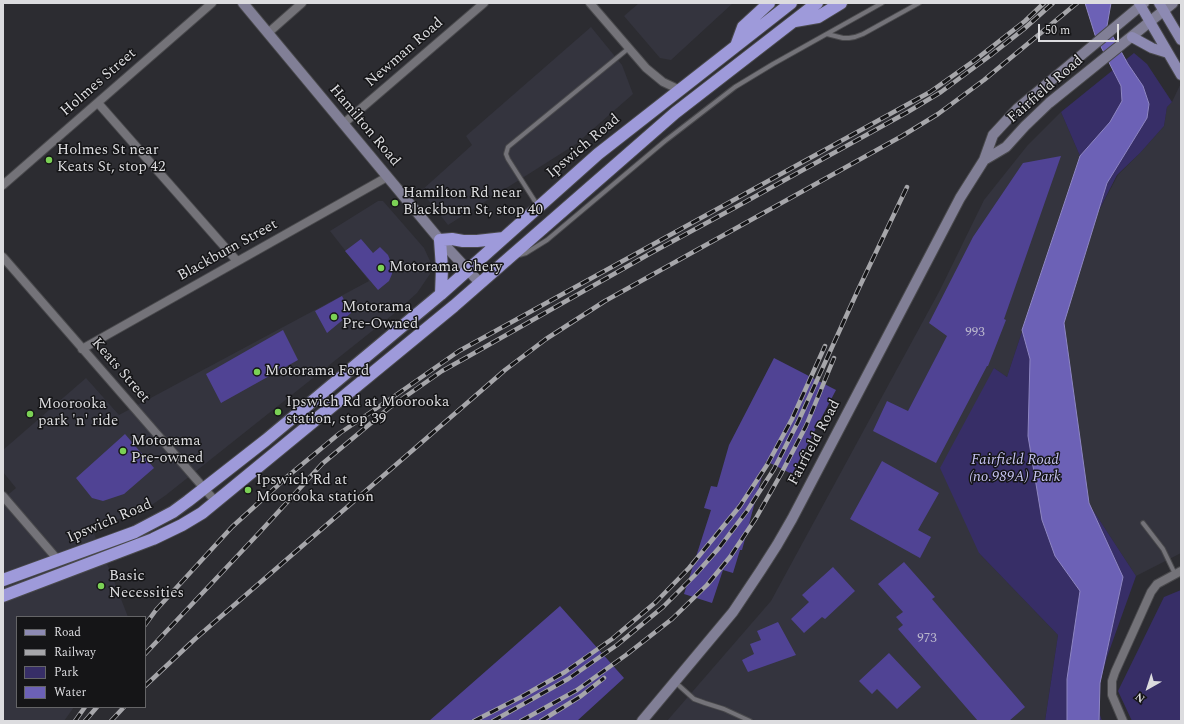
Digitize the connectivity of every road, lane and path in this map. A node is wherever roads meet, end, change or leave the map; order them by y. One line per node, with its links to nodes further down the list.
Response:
1 (212, 3): 26 (street, Holmes Street)
2 (243, 3): 17 (main road, Hamilton Road)
3 (302, 3): 17 (street)
4 (484, 3): 27 (street, Newman Road)
5 (590, 3): 22 (street)
6 (769, 3): 21 (highway)
7 (791, 3): 21 (highway, Ipswich Road)
8 (817, 3): 15 (highway, Ipswich Road)
9 (841, 3): 15 (highway)
10 (882, 3): 18 (lane, Ipswich Road)
11 (918, 3): 18 (lane)
12 (1173, 3): 14 (main road)
13 (1141, 4): 16 (main road); 28 (main road, Fairfield Road)
14 (1161, 7): 16 (main road, Fairfield Road); 20 (main road)
15 (794, 21): 35 (highway, Ipswich Road)
16 (1150, 22): 19 (main road, Fairfield Road); 23 (main road)
17 (268, 33): 27 (main road, Hamilton Road)
18 (827, 34): 35 (lane, Ipswich Road)
19 (1129, 39): 23 (main road); 28 (main road, Fairfield Road)
20 (1181, 40)
21 (736, 46): 25 (highway, Ipswich Road)
22 (629, 48): 25 (street); 31 (lane)
23 (1168, 53): 24 (main road)
24 (1181, 76)
25 (680, 90): 31 (highway, Ipswich Road)
26 (98, 103): 30 (street, Holmes Street); 36 (street)
27 (343, 124): 29 (main road, Hamilton Road)
28 (984, 160): 49 (main road, Fairfield Road)
29 (387, 178): 33 (main road, Hamilton Road); 36 (street, Blackburn Street)
30 (3, 184)
31 (539, 207): 32 (highway, Ipswich Road)
32 (504, 238): 33 (highway); 37 (highway, Ipswich Road)
33 (440, 240): 37 (main road, Hamilton Road); 39 (highway)
34 (3, 257): 40 (street, Keats Street)
35 (509, 258): 38 (highway, Ipswich Road)
36 (237, 261): 40 (street, Blackburn Street)
37 (468, 270): 38 (main road, Hamilton Road); 39 (highway, Ipswich Road)
38 (480, 283): 43 (highway, Ipswich Road)
39 (441, 294): 41 (highway, Ipswich Road)
40 (82, 349): 41 (street, Keats Street)
41 (204, 488): 43 (street, Keats Street); 45 (highway, Ipswich Road)
42 (3, 496): 45 (street)
43 (216, 502): 48 (highway, Ipswich Road)
44 (1143, 523): 46 (lane)
45 (58, 560): 47 (highway, Ipswich Road)
46 (1178, 572): 52 (street)
47 (3, 580)
48 (3, 596)
49 (675, 682): 50 (main road, Fairfield Road); 51 (lane)
50 (642, 721)
51 (750, 721)
52 (1123, 721)

